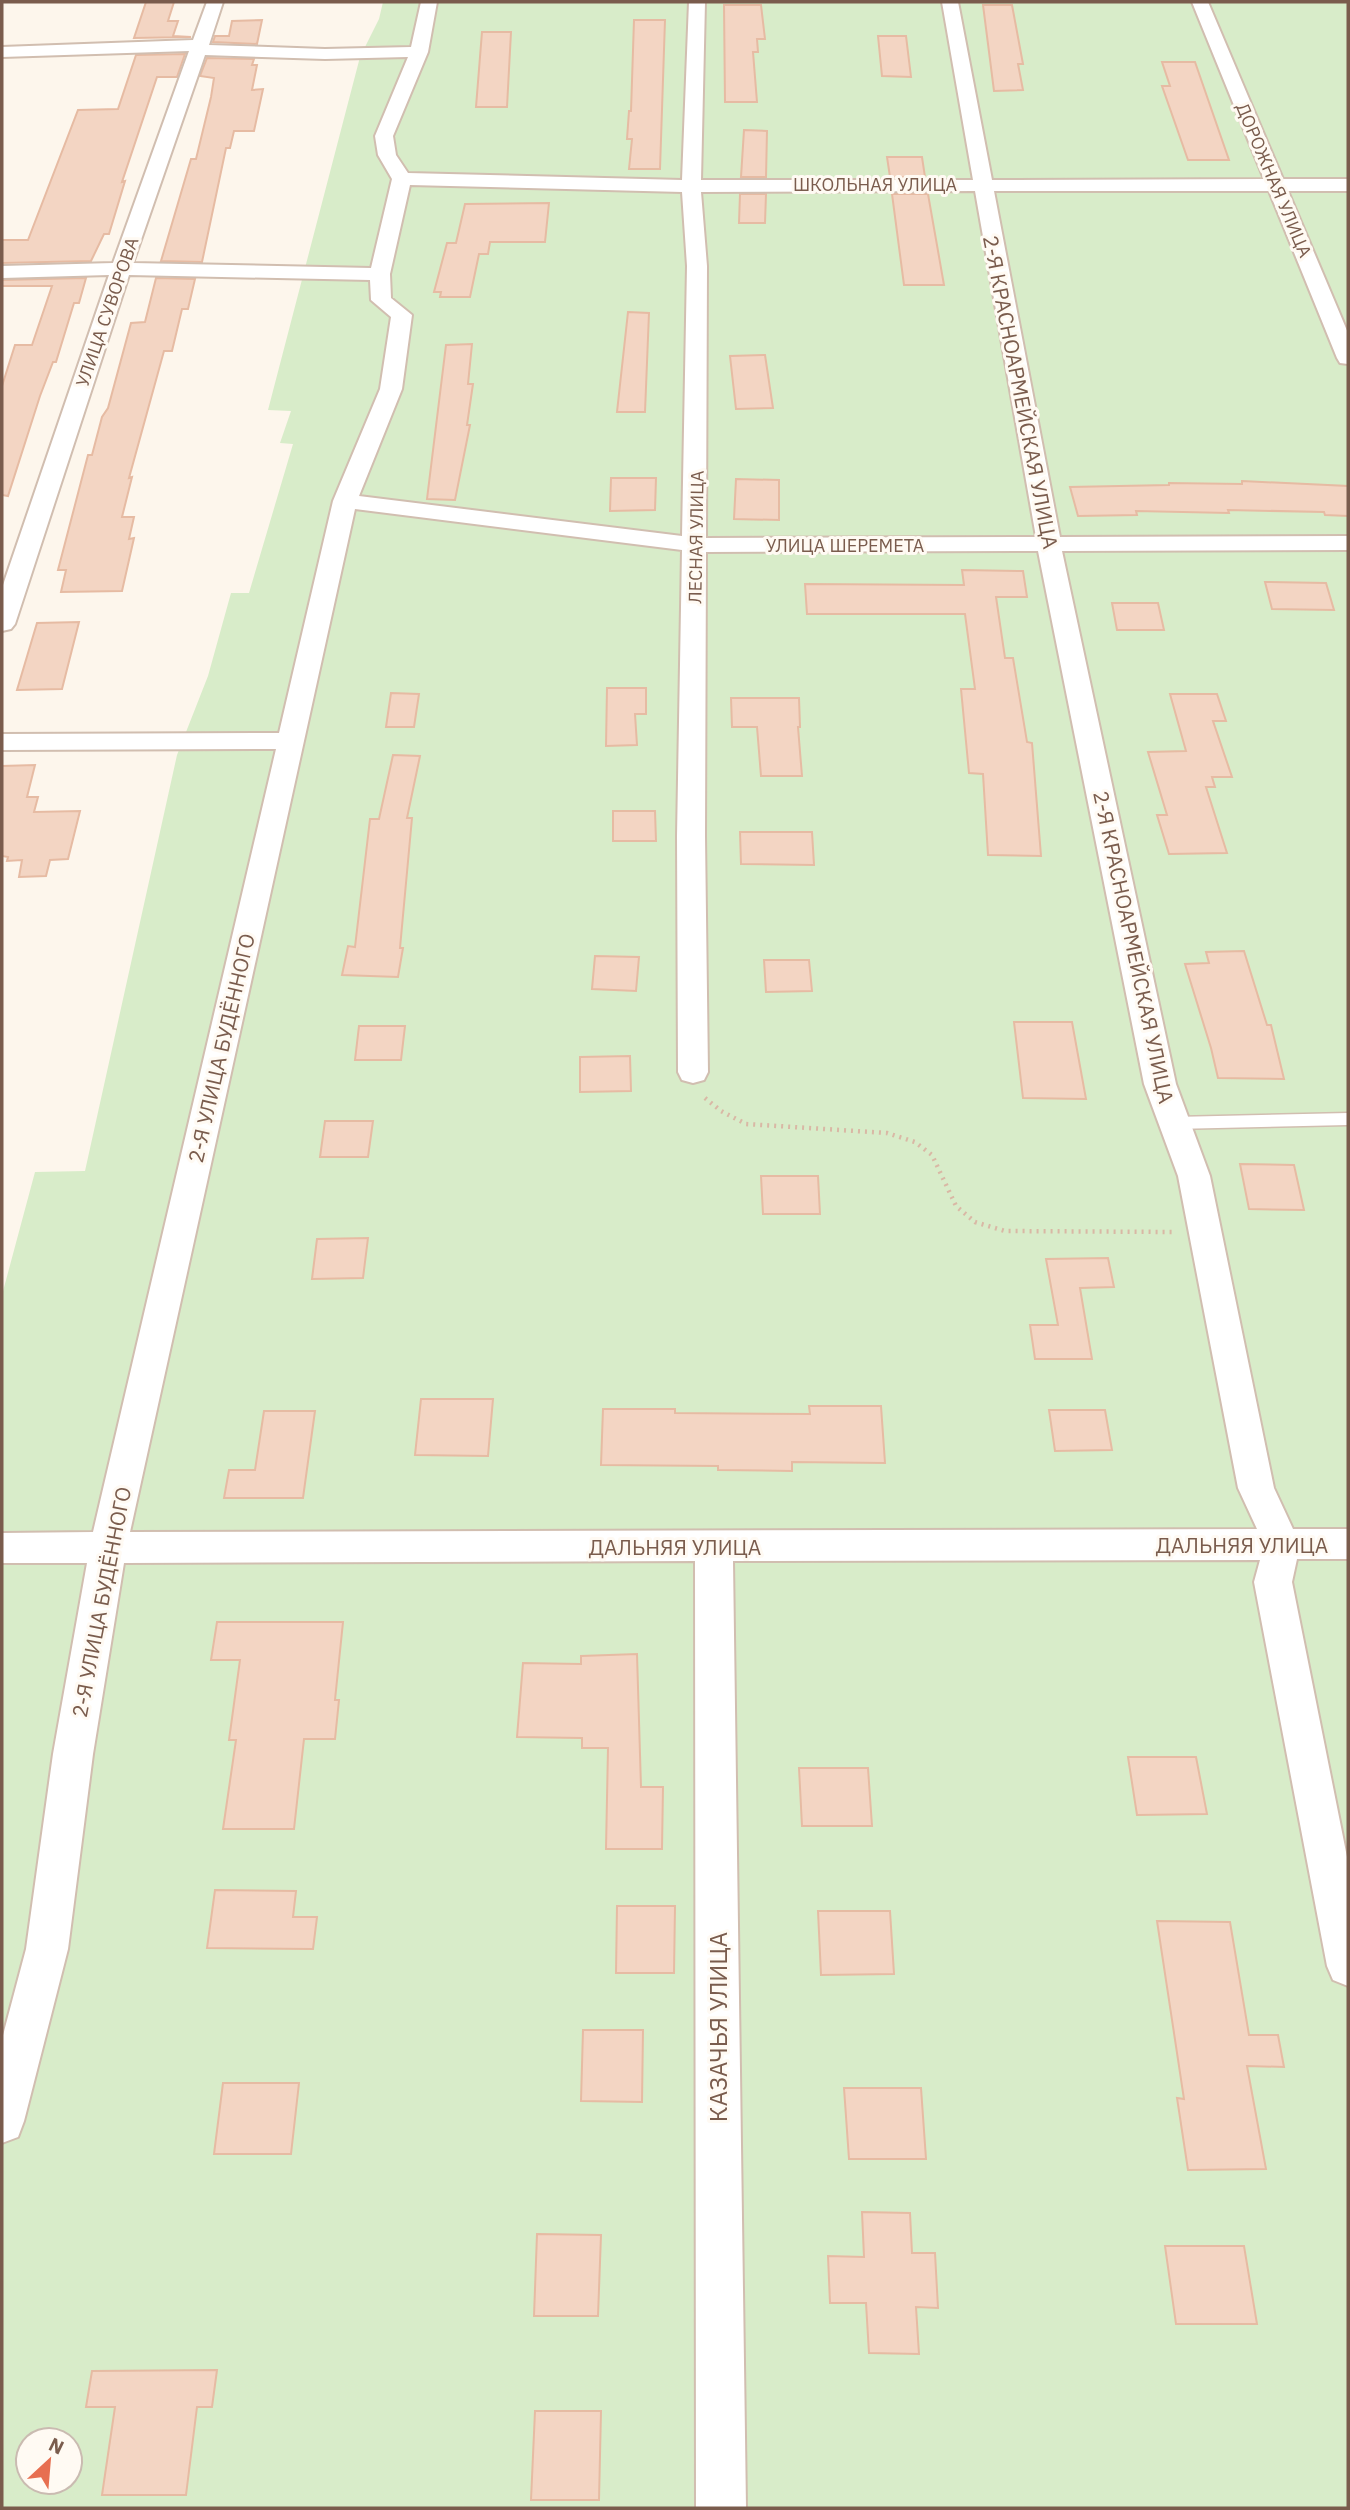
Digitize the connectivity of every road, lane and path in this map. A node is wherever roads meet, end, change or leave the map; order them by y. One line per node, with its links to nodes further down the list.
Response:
1 (215, 2): 6 (street, УЛИЦА СУВОРОВА)
2 (429, 2): 8 (street)
3 (697, 2): 10 (street, ЛЕСНАЯ УЛИЦА)
4 (950, 2): 11 (street, 2-Я КРАСНОАРМЕЙСКАЯ УЛИЦА)
5 (1200, 2): 12 (street, ДОРОЖНАЯ УЛИЦА)
6 (199, 48): 7 (street); 8 (street); 14 (street, УЛИЦА СУВОРОВА)
7 (2, 52)
8 (419, 52): 9 (street)
9 (402, 179): 10 (street, ШКОЛЬНАЯ УЛИЦА); 16 (street, 2-Я УЛИЦА БУДЁННОГО)
10 (691, 184): 11 (street, ШКОЛЬНАЯ УЛИЦА); 21 (street, ЛЕСНАЯ УЛИЦА)
11 (982, 184): 12 (street, ШКОЛЬНАЯ УЛИЦА); 20 (street, 2-Я КРАСНОАРМЕЙСКАЯ УЛИЦА)
12 (1275, 184): 13 (street, ШКОЛЬНАЯ УЛИЦА); 17 (street, ДОРОЖНАЯ УЛИЦА)
13 (1348, 185)
14 (121, 269): 15 (street); 16 (street); 22 (street, УЛИЦА СУВОРОВА)
15 (2, 272)
16 (380, 274): 18 (street, 2-Я УЛИЦА БУДЁННОГО)
17 (1348, 358)
18 (345, 500): 21 (street, УЛИЦА ШЕРЕМЕТА); 23 (street, 2-Я УЛИЦА БУДЁННОГО)
19 (1348, 543): 20 (street, УЛИЦА ШЕРЕМЕТА)
20 (1049, 544): 21 (street, УЛИЦА ШЕРЕМЕТА); 27 (street, 2-Я КРАСНОАРМЕЙСКАЯ УЛИЦА)
21 (695, 545): 25 (street, ЛЕСНАЯ УЛИЦА)
22 (2, 624)
23 (290, 741): 24 (street); 33 (street, 2-Я УЛИЦА БУДЁННОГО)
24 (2, 742)
25 (693, 1072): 28 (path)
26 (1348, 1119): 27 (lane)
27 (1174, 1123): 28 (street, 2-Я КРАСНОАРМЕЙСКАЯ УЛИЦА)
28 (1205, 1232): 29 (street, 2-Я КРАСНОАРМЕЙСКАЯ УЛИЦА)
29 (1282, 1544): 30 (street, ДАЛЬНЯЯ УЛИЦА); 31 (street, ДАЛЬНЯЯ УЛИЦА); 34 (street)
30 (1348, 1544)
31 (715, 1546): 33 (street, ДАЛЬНЯЯ УЛИЦА); 36 (street, КАЗАЧЬЯ УЛИЦА)
32 (2, 1548): 33 (street, ДАЛЬНЯЯ УЛИЦА)
33 (108, 1549): 35 (street, 2-Я УЛИЦА БУДЁННОГО)
34 (1348, 1966)
35 (2, 2120)
36 (721, 2508)

